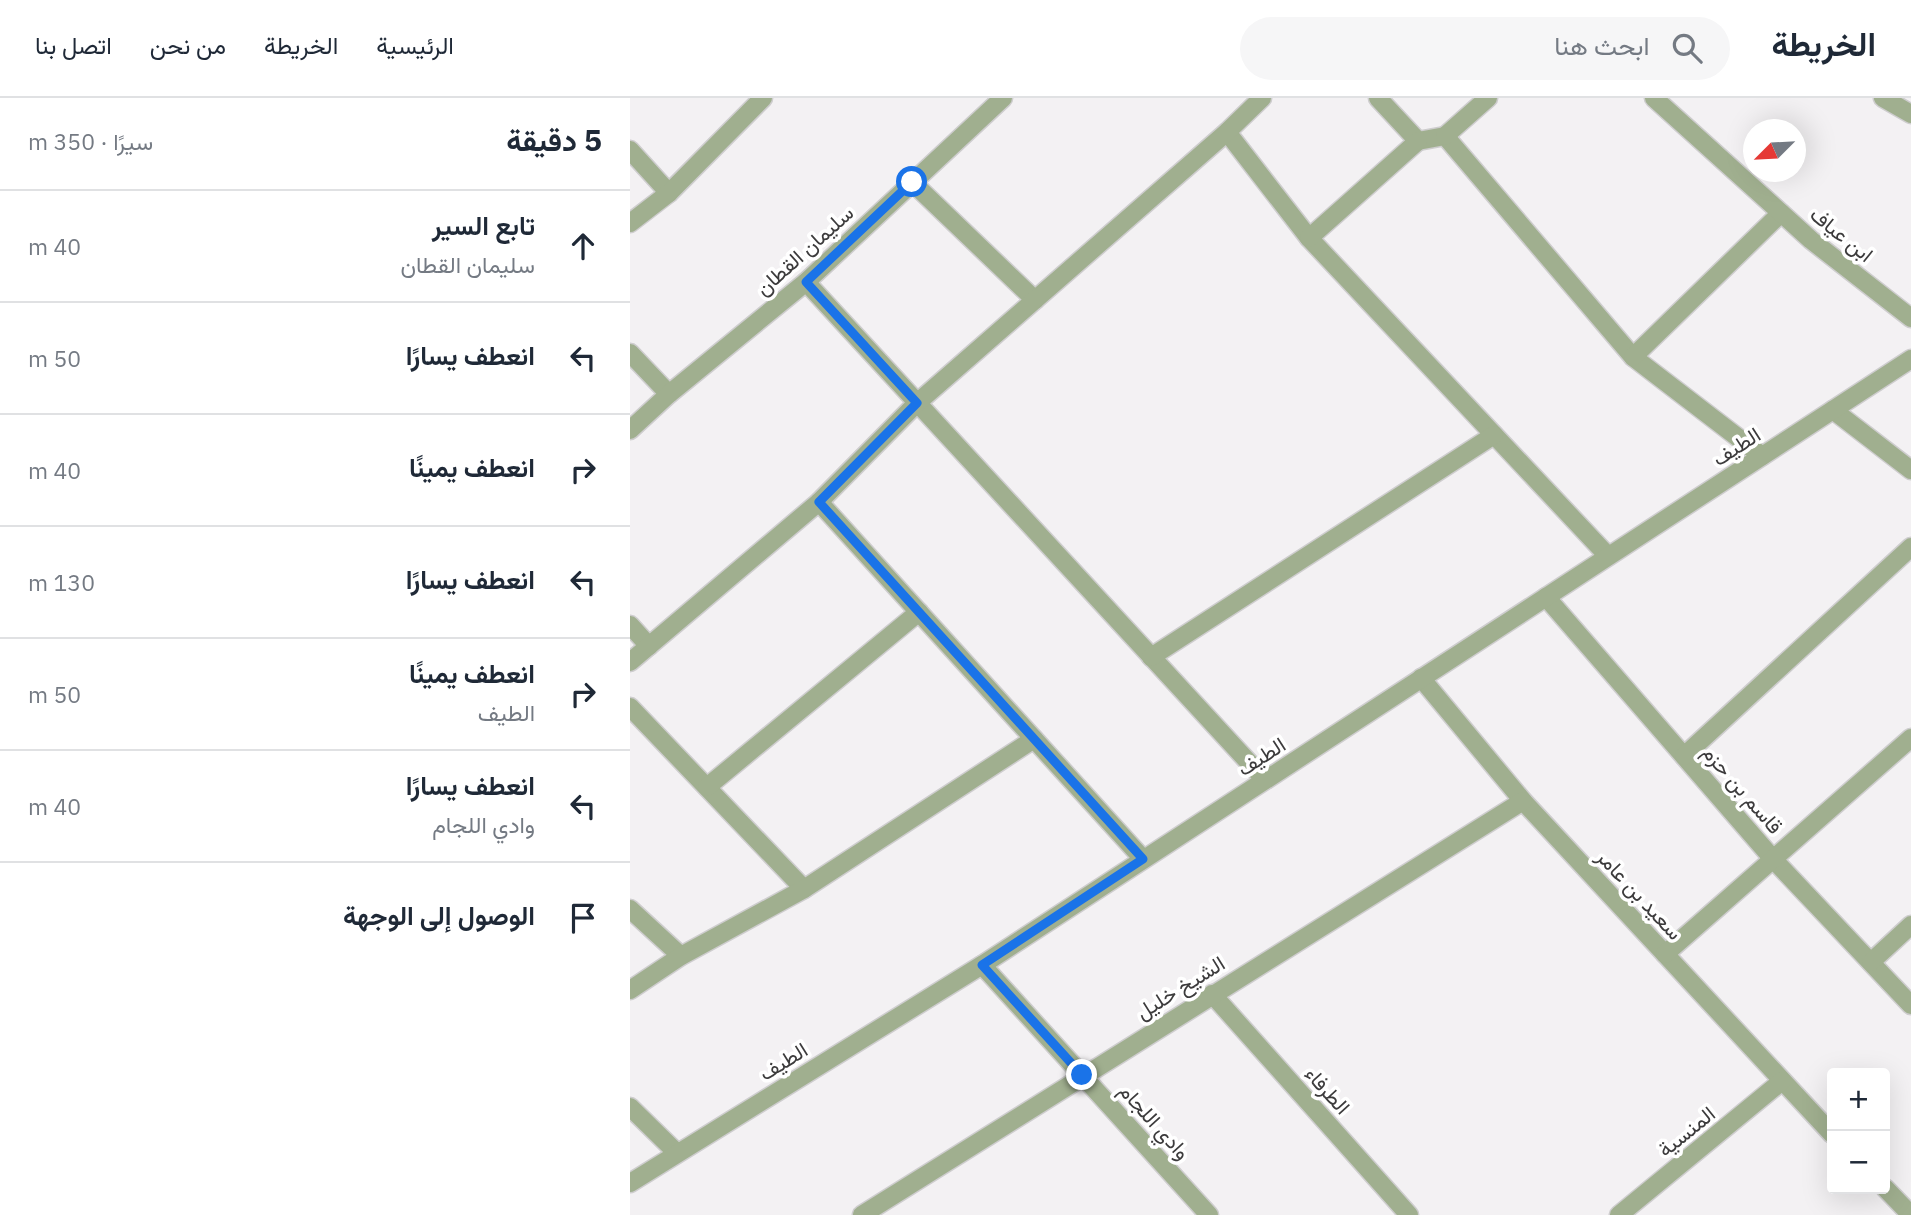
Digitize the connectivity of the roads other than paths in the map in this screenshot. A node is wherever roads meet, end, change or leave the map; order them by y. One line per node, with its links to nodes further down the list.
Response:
1 (763, 98): 14 (street)
2 (1003, 98): 13 (street, سليمان القطان)
3 (1262, 98): 9 (street)
4 (1378, 98): 11 (street)
5 (1488, 98): 10 (street)
6 (1654, 98): 15 (street, ابن عياف)
7 (1883, 98): 8 (street)
8 (1911, 114)
9 (1227, 132): 17 (street); 19 (street)
10 (1445, 136): 11 (street); 22 (street)
11 (1418, 141): 17 (street)
12 (630, 149): 14 (street)
13 (912, 182): 18 (street, سليمان القطان); 19 (street)
14 (668, 193): 16 (street)
15 (1781, 212): 20 (street, ابن عياف); 22 (street)
16 (630, 223)
17 (1309, 238): 28 (street)
18 (806, 282): 24 (street, سليمان القطان); 25 (street)
19 (1035, 300): 25 (street)
20 (1911, 317)
21 (630, 353): 24 (street)
22 (1633, 357): 29 (street)
23 (1911, 359): 26 (street, الطيف)
24 (669, 394): 27 (street, سليمان القطان)
25 (917, 403): 31 (street); 38 (street)
26 (1833, 410): 29 (street, الطيف); 30 (street)
27 (630, 430)
28 (1494, 435): 33 (street); 38 (street)
29 (1762, 456): 33 (street, الطيف)
30 (1911, 470)
31 (819, 502): 35 (street); 37 (street)
32 (1911, 547): 44 (street)
33 (1608, 556): 34 (street, الطيف)
34 (1546, 597): 40 (street, الطيف); 44 (street, قاسم بن حزم)
35 (919, 612): 43 (street); 46 (street)
36 (630, 625): 37 (street)
37 (649, 646): 39 (street)
38 (1151, 657): 45 (street)
39 (630, 662)
40 (1421, 678): 45 (street, الطيف); 47 (street, سعيد بن عامر)
41 (630, 707): 46 (street)
42 (1911, 738): 49 (street)
43 (1034, 739): 48 (street); 50 (street)
44 (1684, 756): 49 (street, قاسم بن حزم)
45 (1265, 780): 48 (street, الطيف)
46 (707, 787): 50 (street)
47 (1523, 801): 53 (street, سعيد بن عامر); 58 (street, الشيخ خليل)
48 (1143, 859): 56 (street, الطيف)
49 (1773, 859): 53 (street); 55 (street, قاسم بن حزم)
50 (804, 889): 54 (street)
51 (630, 909): 54 (street)
52 (1911, 925): 55 (street)
53 (1665, 954): 61 (street, سعيد بن عامر)
54 (681, 956): 57 (street)
55 (1871, 962): 59 (street, قاسم بن حزم)
56 (982, 965): 60 (street, وادي اللجام); 64 (street, الطيف)
57 (630, 990)
58 (1212, 994): 60 (street, الشيخ خليل); 69 (street, الطرفاء)
59 (1911, 1005)
60 (1082, 1075): 67 (street, الشيخ خليل); 68 (street, وادي اللجام)
61 (1782, 1082): 63 (street, سعيد بن عامر); 70 (street, المنسية)
62 (630, 1107): 64 (street)
63 (1829, 1131)
64 (677, 1153): 65 (street, الطيف)
65 (630, 1183)
66 (1890, 1193): 71 (street)
67 (862, 1215)
68 (1209, 1215)
69 (1409, 1215)
70 (1619, 1215)
71 (1911, 1215)

